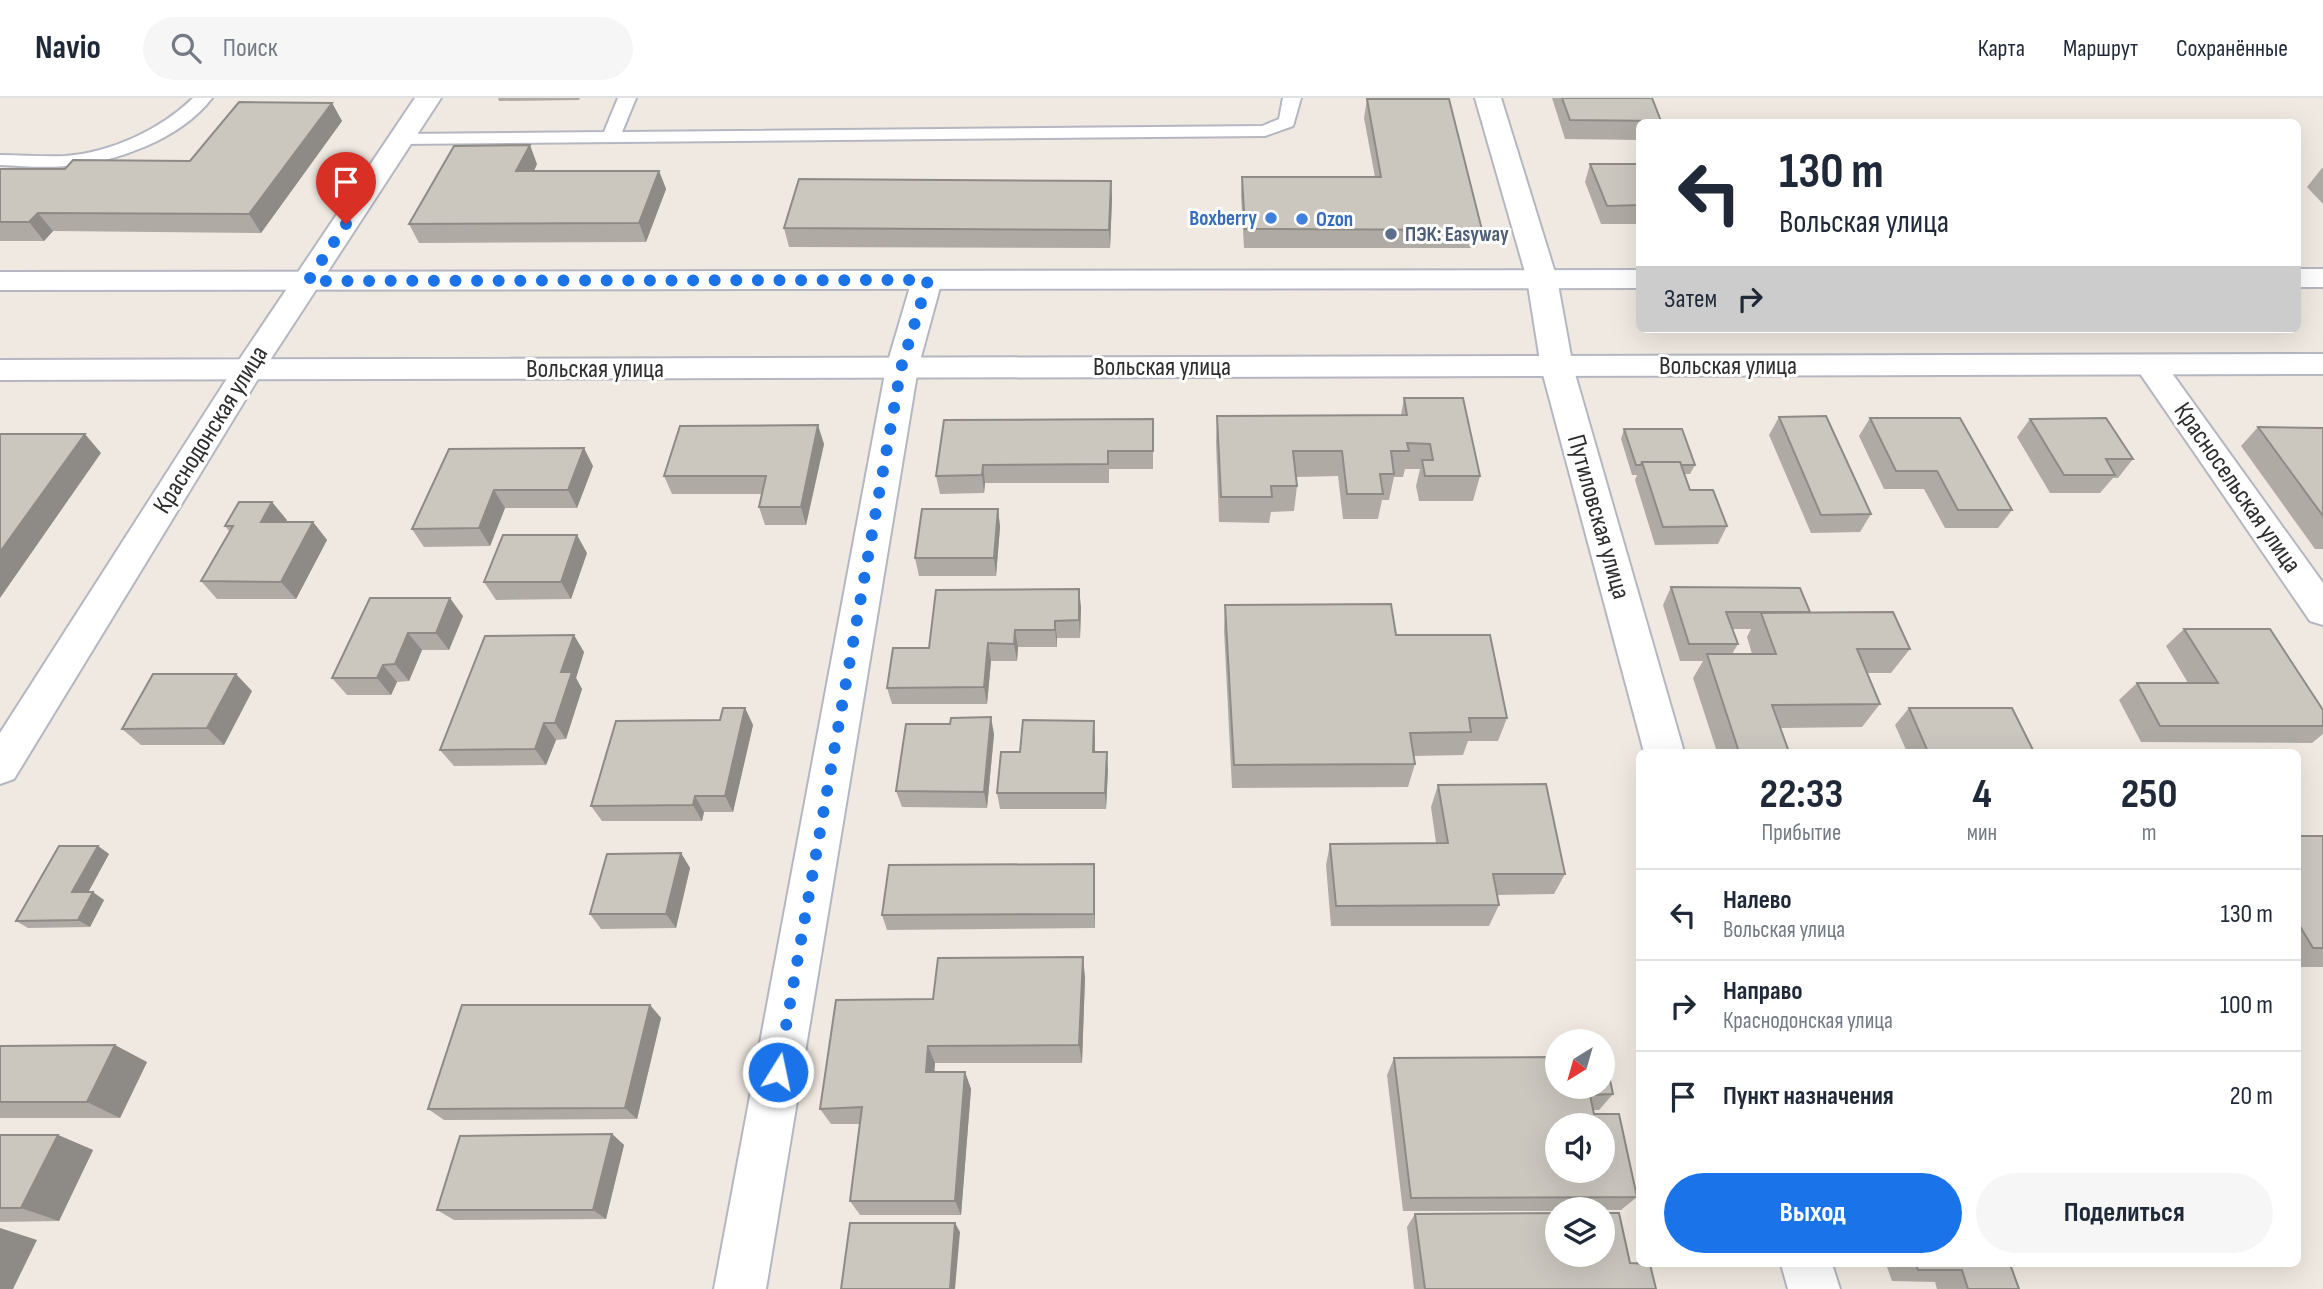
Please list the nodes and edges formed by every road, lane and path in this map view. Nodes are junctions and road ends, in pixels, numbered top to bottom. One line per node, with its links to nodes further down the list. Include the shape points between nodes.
1 (203, 98): 8 (lane, via 188,115 160,131 94,156 67,161)
2 (428, 98): 7 (main road, Краснодонская улица)
3 (627, 98): 6 (lane)
4 (1292, 98): 6 (lane, via 1287,122 1265,131)
5 (1488, 98): 11 (main road, Путиловская улица)
6 (610, 138): 7 (lane)
7 (402, 139): 15 (main road, Краснодонская улица)
8 (0, 160)
9 (2301, 278): 10 (main road)
10 (2323, 278)
11 (1542, 279): 12 (main road); 13 (main road); 18 (main road, Путиловская улица)
12 (1636, 279)
13 (928, 280): 15 (main road); 19 (main road)
14 (0, 281): 15 (main road)
15 (308, 281): 21 (main road, Краснодонская улица)
16 (2323, 364): 17 (main road, Вольская улица)
17 (2150, 365): 18 (main road, Вольская улица); 22 (main road, Красносельская улица)
18 (1557, 367): 19 (main road, Вольская улица); 23 (main road, Путиловская улица)
19 (901, 368): 21 (main road, Вольская улица); 26 (main road)
20 (0, 370): 21 (main road, Вольская улица)
21 (248, 370): 24 (main road, Краснодонская улица)
22 (2323, 611)
23 (1663, 749)
24 (0, 766)
25 (1808, 1267): 27 (main road)
26 (740, 1289)
27 (1814, 1289)

